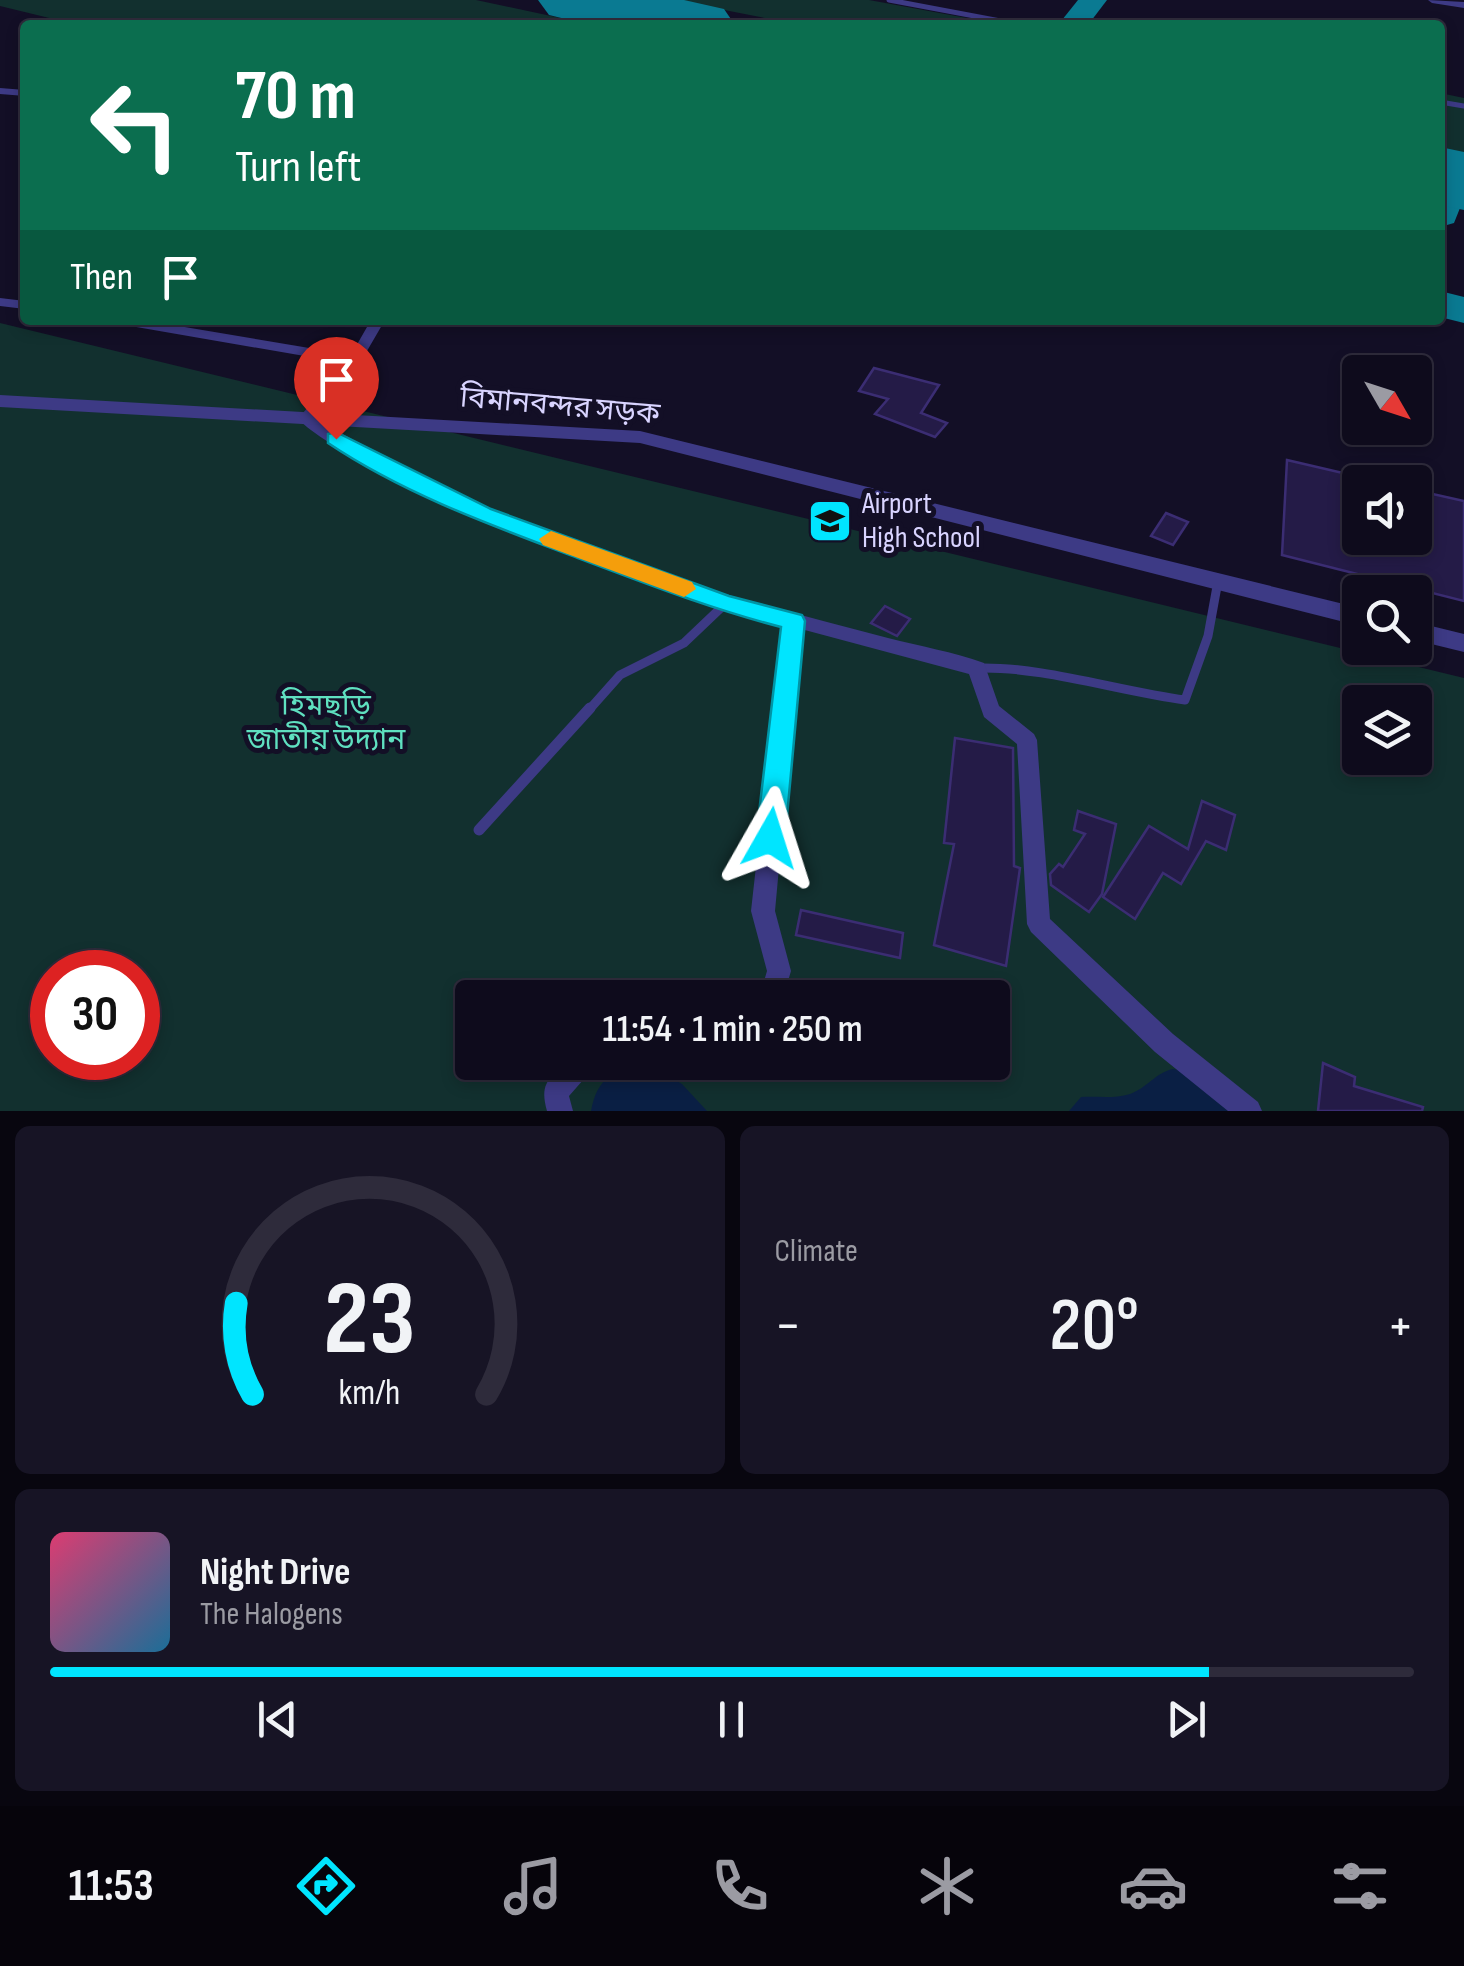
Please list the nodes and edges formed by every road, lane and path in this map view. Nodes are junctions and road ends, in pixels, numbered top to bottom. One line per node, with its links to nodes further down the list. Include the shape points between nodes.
1 (889, 0): 4 (lane)
2 (1432, 0): 3 (street)
3 (1464, 5)
4 (995, 20)
5 (148, 325): 7 (street)
6 (375, 325): 7 (street)
7 (355, 360): 9 (street)
8 (0, 401): 9 (street, বিমানবন্দর সড়ক)
9 (306, 419): 10 (street, বিমানবন্দর সড়ক, via 640,437); 11 (street, via 365,458 484,514)
10 (1218, 582): 12 (street, বিমানবন্দর সড়ক); 16 (lane, via 1208,636 1184,700 1009,666)
11 (725, 604): 13 (street); 17 (lane, via 684,642 620,675)
12 (1342, 613)
13 (793, 621): 16 (street); 18 (street, via 763,910)
14 (1432, 635): 15 (street)
15 (1464, 643)
16 (976, 668): 21 (street, via 991,711 1027,740 1040,924 1164,1044)
17 (479, 830)
18 (776, 980)
19 (566, 1080): 20 (street, via 555,1092)
20 (560, 1111)
21 (1249, 1111)

